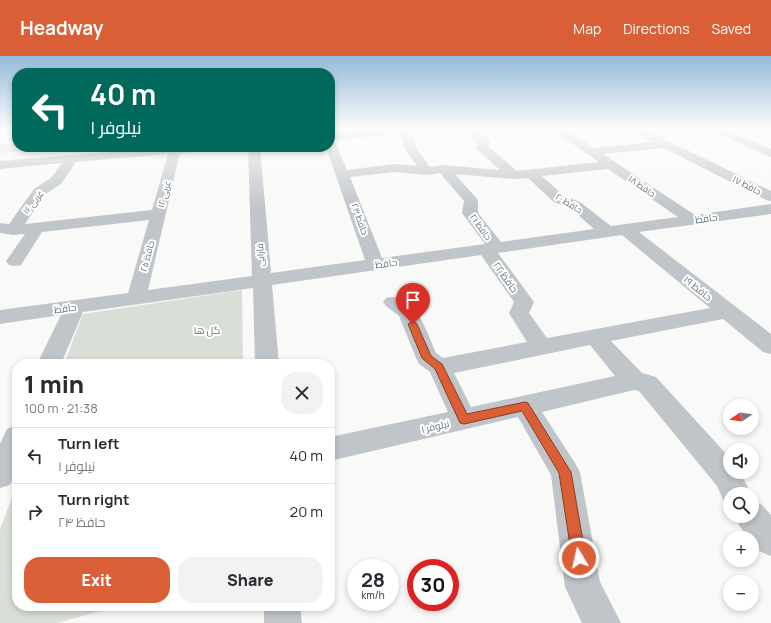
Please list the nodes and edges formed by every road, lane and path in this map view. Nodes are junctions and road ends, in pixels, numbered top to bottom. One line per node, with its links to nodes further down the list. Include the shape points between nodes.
1 (49, 156): 10 (street)
2 (72, 156): 22 (street, ۱۶ غربی, via 56,180 39,192)
3 (174, 156): 19 (street, ۱۲ غربی)
4 (255, 156): 27 (street, فارابی)
5 (336, 156): 15 (street, حافظ ۲۳)
6 (417, 156): 13 (street)
7 (493, 156): 16 (street)
8 (599, 156): 11 (street, حافظ ۱۸)
9 (691, 156): 17 (street, حافظ ۱۷)
10 (0, 165)
11 (611, 165): 14 (street); 20 (street, حافظ ۱۸)
12 (443, 170): 13 (street); 16 (street); 24 (street, حافظ ۲۱, via 471,200 470,213)
13 (427, 171): 15 (street, via 396,168)
14 (531, 173): 16 (street); 23 (street, حافظ ۲۰, via 559,199 575,205)
15 (343, 174): 26 (street, حافظ ۲۳)
16 (514, 175)
17 (771, 197)
18 (771, 209): 20 (street, حافظ)
19 (158, 214): 21 (street); 28 (street, حافظ ۲۵)
20 (692, 220): 23 (street, حافظ)
21 (37, 227): 22 (street); 25 (street)
22 (6, 229)
23 (617, 230): 24 (street, حافظ); 31 (street, حافظ ۱۹)
24 (491, 248): 26 (street, حافظ); 34 (street, حافظ ۲۲, via 524,302 520,313)
25 (15, 261)
26 (376, 264): 27 (street, حافظ)
27 (262, 280): 28 (street, حافظ); 37 (street, فارابی)
28 (136, 298): 30 (street, حافظ)
29 (393, 302): 38 (street, via 408,313 427,358)
30 (75, 306): 32 (street, حافظ); 36 (street)
31 (728, 312): 33 (street); 35 (street, حافظ ۱۹)
32 (0, 317)
33 (594, 336): 34 (street); 39 (street)
34 (541, 346): 38 (street)
35 (771, 346)
36 (51, 359)
37 (267, 359)
38 (439, 366): 41 (street)
39 (634, 382): 40 (street, نیلوفر ۱); 45 (street, via 647,384 727,476)
40 (525, 406): 41 (street, نیلوفر ۱); 50 (street, via 565,472 583,587)
41 (464, 420): 43 (street, نیلوفر ۱)
42 (12, 447): 44 (street)
43 (335, 448)
44 (0, 475)
45 (732, 487)
46 (756, 523): 47 (street)
47 (771, 540)
48 (282, 611): 49 (street)
49 (283, 623)
50 (602, 623)

